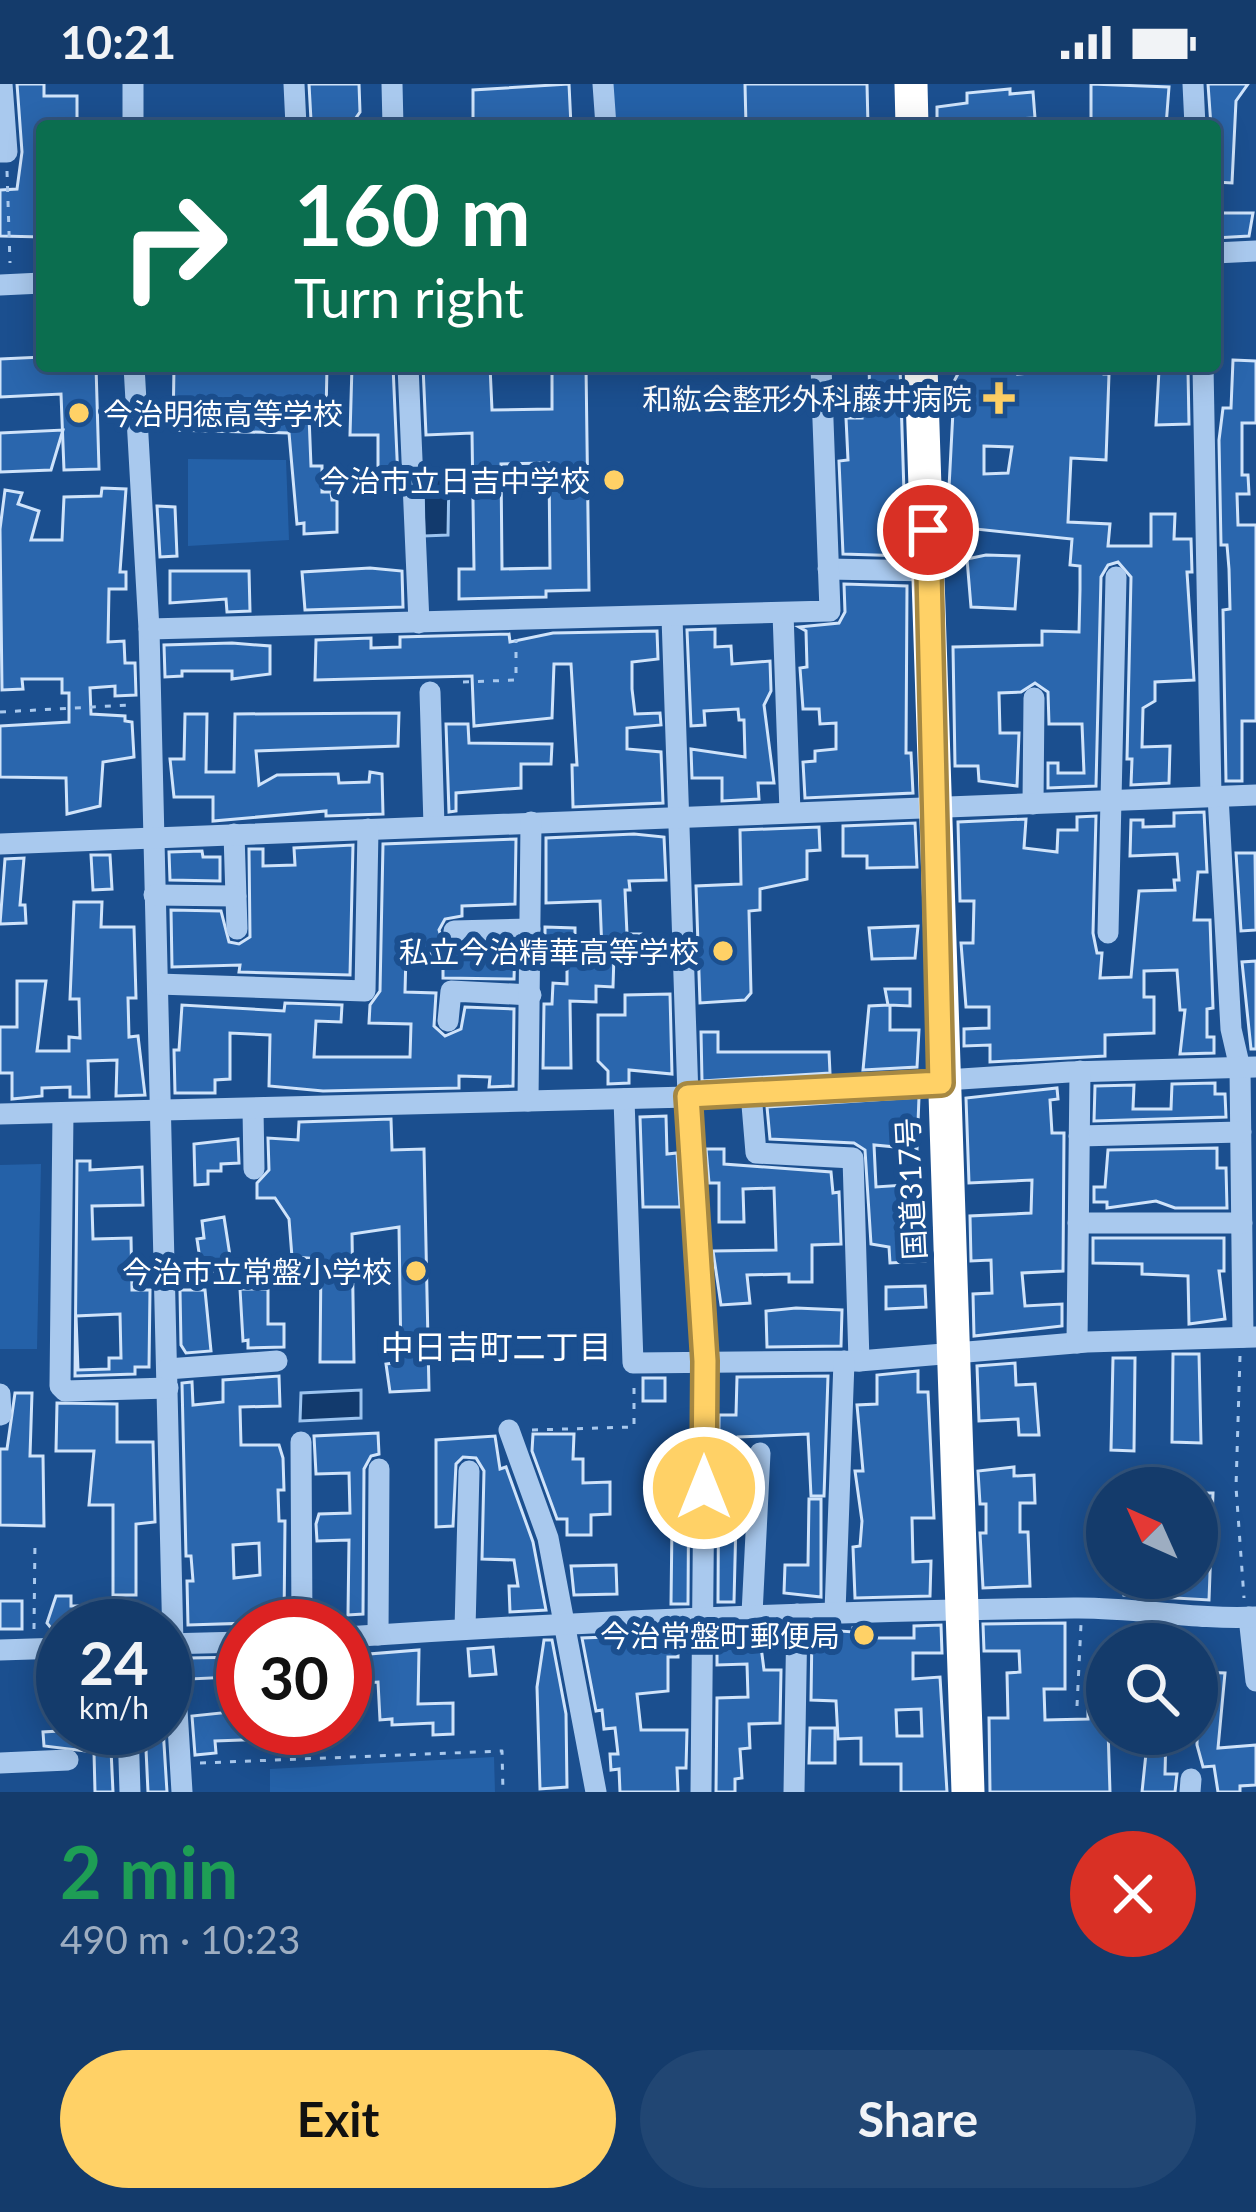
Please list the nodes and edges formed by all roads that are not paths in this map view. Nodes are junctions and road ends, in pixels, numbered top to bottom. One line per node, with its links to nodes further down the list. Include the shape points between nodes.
1 (2, 84): 14 (street)
2 (133, 84): 8 (street)
3 (294, 84): 9 (street)
4 (392, 84): 10 (street)
5 (603, 84): 11 (street)
6 (910, 84): 12 (highway)
7 (1193, 84): 13 (street)
8 (133, 120)
9 (296, 120)
10 (393, 120)
11 (606, 120)
12 (912, 120)
13 (1195, 120)
14 (3, 152)
15 (1256, 251): 16 (street)
16 (1221, 253)
17 (5, 275): 18 (street)
18 (36, 282)
19 (134, 372): 30 (street)
20 (408, 372): 29 (street)
21 (821, 372): 24 (street)
22 (921, 372): 25 (highway, 国道317号)
23 (1203, 372): 34 (street)
24 (828, 569): 25 (street); 27 (street, via 830,611)
25 (930, 571): 37 (highway, 国道317号)
26 (1116, 578): 35 (street)
27 (783, 613): 28 (street); 38 (street)
28 (672, 617): 29 (street); 39 (street)
29 (419, 623): 30 (street)
30 (149, 629): 44 (street)
31 (430, 692): 41 (street)
32 (1034, 698): 36 (street)
33 (1256, 795): 34 (street)
34 (1214, 796): 35 (street); 55 (street, via 1231,1029)
35 (1111, 802): 36 (street); 51 (street)
36 (1033, 804): 37 (street)
37 (936, 807): 38 (street); 57 (highway, 国道317号)
38 (790, 812): 39 (street)
39 (676, 815): 40 (street); 59 (street)
40 (531, 822): 41 (street); 49 (street)
41 (434, 826): 42 (street)
42 (368, 829): 43 (street); 52 (street, via 365,991)
43 (234, 834): 44 (street); 47 (street)
44 (152, 837): 45 (street); 46 (street)
45 (0, 844)
46 (154, 895): 47 (street); 52 (street)
47 (236, 896): 48 (street)
48 (237, 929)
49 (530, 929): 50 (street); 53 (street)
50 (454, 932)
51 (1108, 933)
52 (158, 984): 63 (street)
53 (530, 995): 54 (street, via 451,991); 61 (street)
54 (448, 1022)
55 (1248, 1068): 56 (street); 66 (street)
56 (1080, 1071): 57 (street); 67 (street)
57 (941, 1083): 58 (street); 73 (highway, 国道317号)
58 (751, 1093): 59 (street); 76 (street, via 756,1153 853,1158)
59 (688, 1096): 60 (street); 75 (street)
60 (623, 1099): 61 (street); 75 (street, via 633,1363)
61 (527, 1101): 62 (street)
62 (253, 1109): 63 (street); 68 (street)
63 (162, 1111): 64 (street); 77 (street)
64 (63, 1113): 65 (street); 77 (street, via 60,1386)
65 (0, 1114)
66 (1241, 1132): 67 (street); 70 (street)
67 (1079, 1136): 69 (street)
68 (254, 1169)
69 (1078, 1223): 70 (street); 72 (street)
70 (1242, 1223): 71 (street)
71 (1247, 1337): 72 (street)
72 (1077, 1343): 73 (street)
73 (953, 1355): 76 (street); 87 (highway, 国道317号)
74 (277, 1360): 77 (street)
75 (705, 1361): 76 (street); 91 (street)
76 (852, 1361): 88 (street)
77 (168, 1378): 85 (street)
78 (0, 1394): 79 (street)
79 (2, 1415)
80 (509, 1430): 93 (street, via 548,1538)
81 (301, 1442): 86 (street)
82 (760, 1453): 89 (street)
83 (380, 1469): 96 (street)
84 (469, 1471): 94 (street)
85 (169, 1599)
86 (302, 1599)
87 (961, 1610): 88 (street); 92 (street); 109 (highway, 国道317号)
88 (835, 1612): 90 (street)
89 (752, 1614): 90 (street); 91 (street)
90 (797, 1614): 108 (street)
91 (704, 1616): 93 (street); 107 (street)
92 (1252, 1617): 99 (street)
93 (567, 1622): 94 (street); 106 (street)
94 (465, 1629): 96 (street)
95 (372, 1635): 96 (street)
96 (379, 1635)
97 (36, 1649): 98 (street)
98 (0, 1650)
99 (1256, 1681)
100 (129, 1755): 104 (street)
101 (179, 1755): 105 (street)
102 (68, 1760): 103 (street)
103 (0, 1763)
104 (130, 1792)
105 (182, 1792)
106 (596, 1792)
107 (700, 1792)
108 (794, 1792)
109 (968, 1792)

